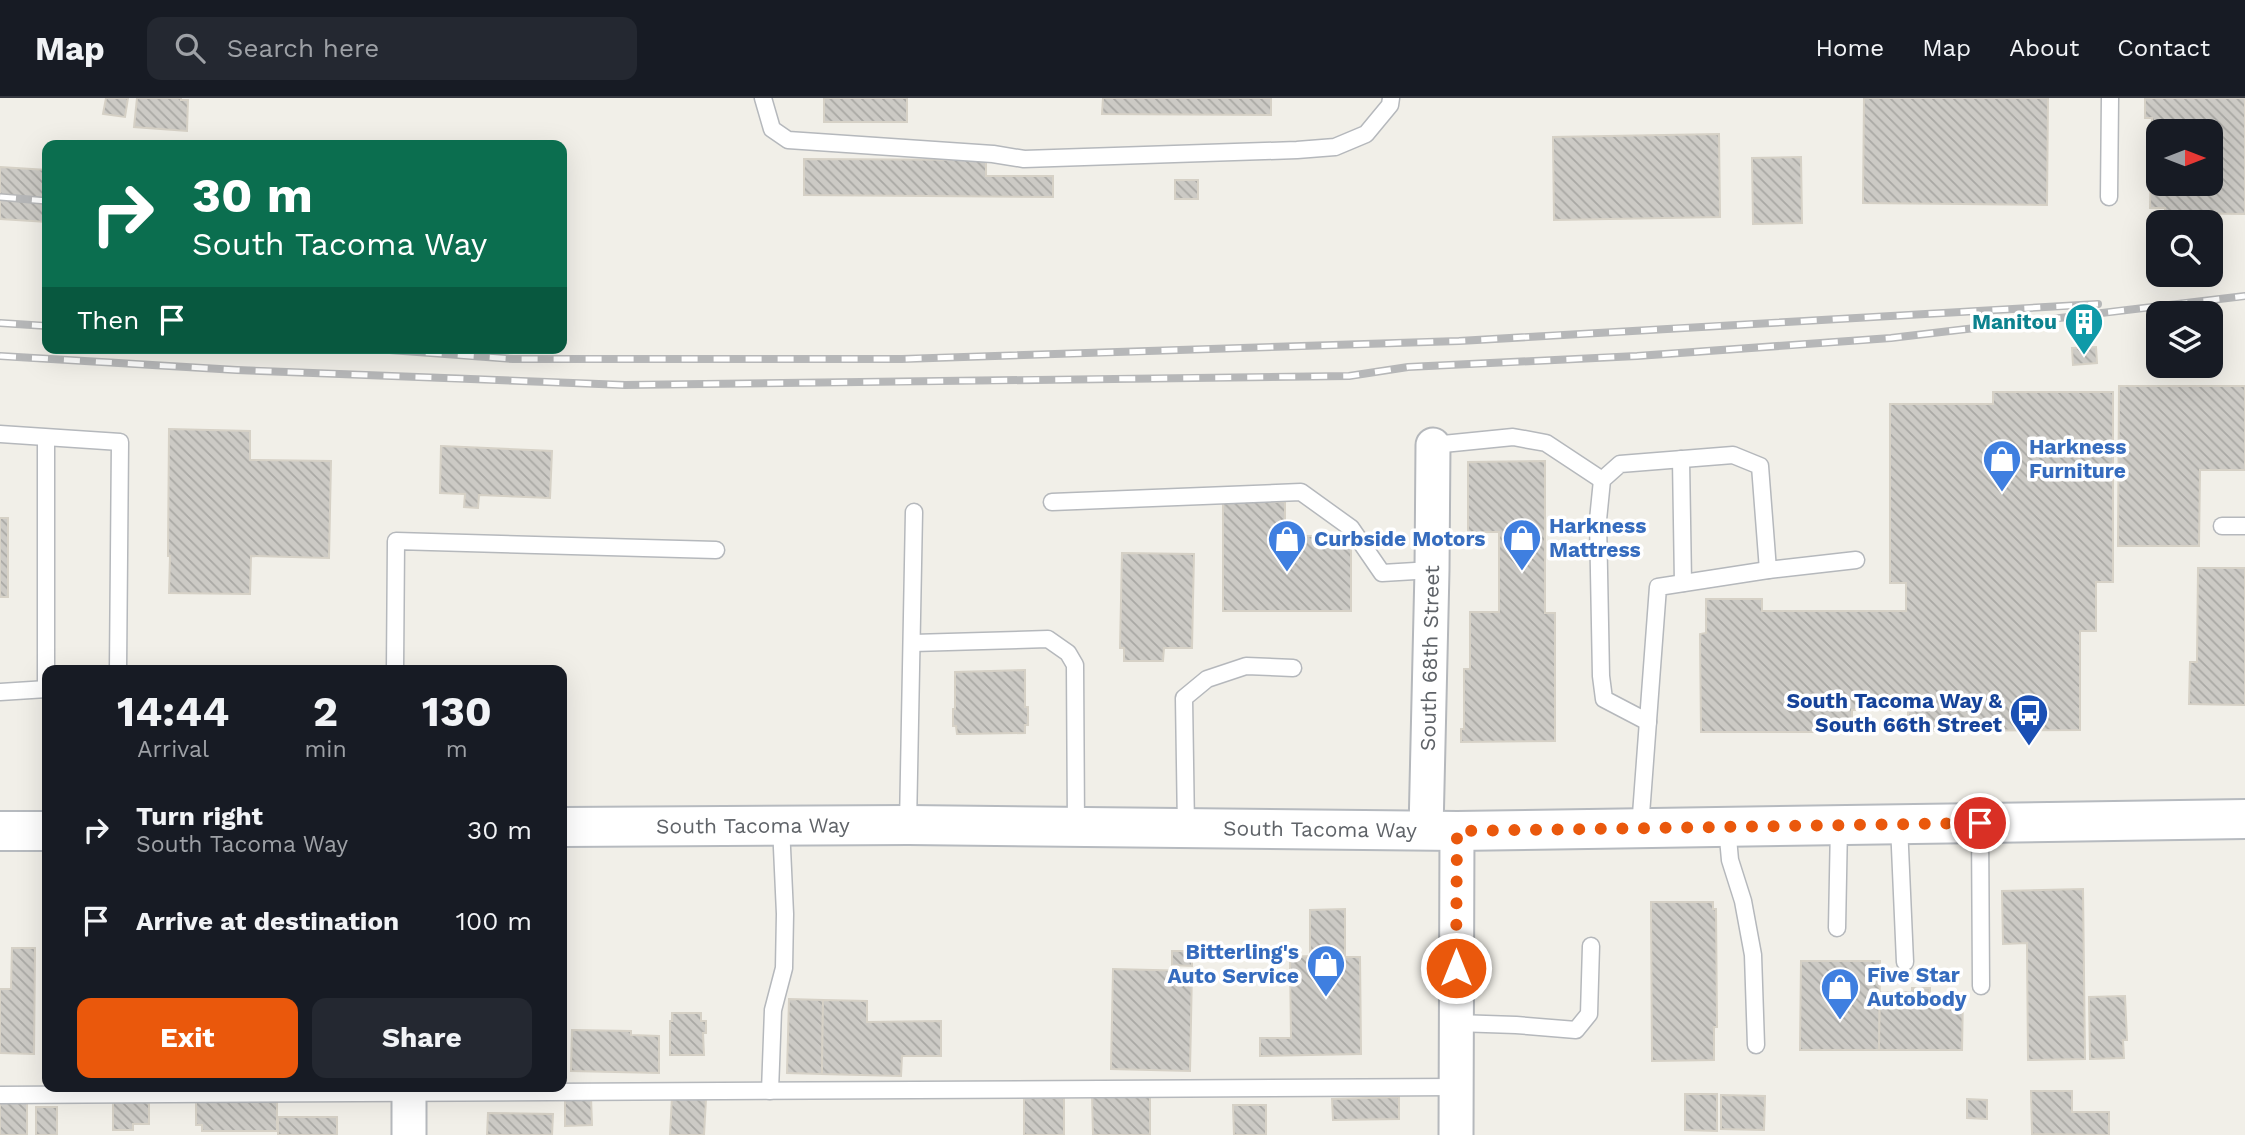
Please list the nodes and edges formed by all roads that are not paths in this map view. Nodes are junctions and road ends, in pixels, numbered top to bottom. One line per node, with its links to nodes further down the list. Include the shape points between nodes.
1 (763, 98): 2 (lane, via 772,129 788,140 1024,159 1335,147 1366,134 1391,105)
2 (1391, 98)
3 (2110, 98): 4 (lane)
4 (2109, 197)
5 (0, 435): 6 (lane)
6 (46, 438): 20 (lane); 21 (lane, via 120,442)
7 (1433, 445): 9 (lane, via 1513,437 1546,443); 16 (street, South 68th Street)
8 (1681, 460): 9 (lane, via 1620,464); 17 (lane, via 1733,455 1760,466); 18 (lane)
9 (1602, 480): 26 (lane, via 1598,520 1604,699)
10 (1052, 502): 16 (lane, via 1301,492 1351,528 1382,573)
11 (914, 512): 19 (lane)
12 (2222, 526): 13 (lane)
13 (2245, 526)
14 (716, 550): 22 (lane, via 396,541)
15 (1856, 560): 17 (lane)
16 (1432, 570): 38 (street, South 68th Street)
17 (1768, 570): 18 (lane)
18 (1683, 583): 26 (lane, via 1658,587)
19 (913, 643): 29 (lane); 34 (lane, via 1048,639 1068,653 1074,665)
20 (47, 665)
21 (118, 665)
22 (395, 665)
23 (1293, 668): 36 (lane, via 1247,666 1207,678 1184,698)
24 (42, 689): 25 (lane)
25 (0, 692)
26 (1648, 722): 37 (lane)
27 (2245, 819): 28 (main road, South Tacoma Way)
28 (1980, 823): 31 (main road, South Tacoma Way); 44 (lane)
29 (908, 825): 32 (main road, South Tacoma Way); 34 (main road, South Tacoma Way)
30 (1839, 825): 31 (main road, South Tacoma Way); 35 (main road, South Tacoma Way); 41 (lane)
31 (1899, 825): 43 (lane)
32 (780, 826): 33 (main road, South Tacoma Way); 49 (lane, via 783,968 773,1010)
33 (567, 827)
34 (1076, 827): 36 (main road, South Tacoma Way)
35 (1727, 827): 37 (main road, South Tacoma Way); 46 (lane, via 1730,860 1754,955)
36 (1186, 828): 38 (main road, South Tacoma Way)
37 (1640, 828): 38 (main road, South Tacoma Way)
38 (1441, 830): 45 (street, South 68th Street)
39 (0, 831): 40 (main road)
40 (42, 831)
41 (1837, 928)
42 (1591, 946): 45 (lane, via 1589,1014 1576,1030)
43 (1905, 962)
44 (1981, 986)
45 (1456, 1023): 47 (street, South 68th Street)
46 (1756, 1045)
47 (1456, 1087): 49 (lane); 54 (street, South 68th Street)
48 (567, 1090): 49 (lane)
49 (770, 1091)
50 (245, 1092): 52 (lane)
51 (409, 1092): 53 (street)
52 (0, 1095)
53 (409, 1135)
54 (1456, 1135)

